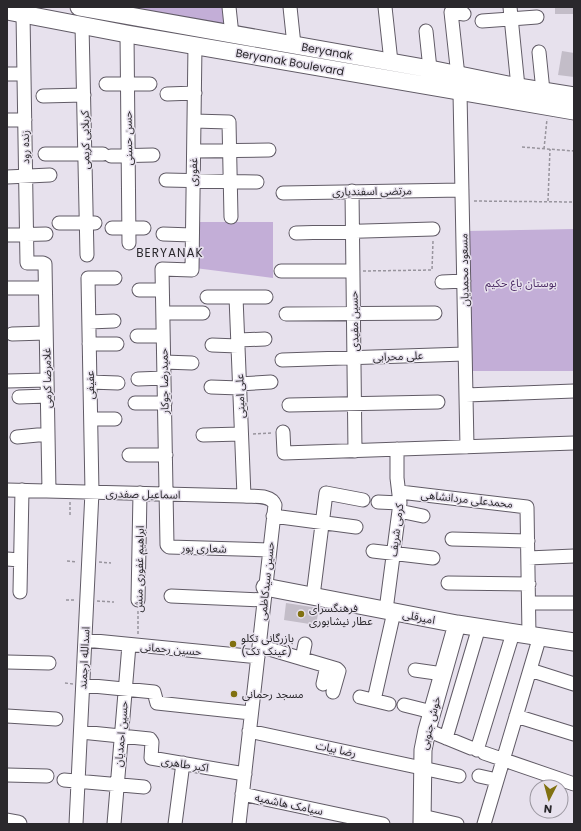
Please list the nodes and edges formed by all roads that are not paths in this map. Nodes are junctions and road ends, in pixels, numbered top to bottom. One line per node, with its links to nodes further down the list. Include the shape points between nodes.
1 (79, 7): 5 (main road, Beryanak)
2 (229, 7): 14 (street)
3 (290, 7): 16 (street)
4 (385, 7): 18 (street)
5 (114, 10): 14 (main road, Beryanak)
6 (15, 12): 11 (main road, Beryanak Boulevard); 21 (street, زنده رود)
7 (511, 13): 9 (street); 10 (street); 27 (street)
8 (464, 14): 26 (street, مسعود محمدیان, via 451,12)
9 (537, 17)
10 (482, 21)
11 (82, 25): 13 (main road, Beryanak Boulevard); 31 (street, کربلایی کریمی)
12 (426, 31): 19 (street)
13 (127, 34): 15 (main road, Beryanak Boulevard); 23 (street, حسن حسنی)
14 (232, 35): 16 (main road, Beryanak)
15 (195, 45): 22 (main road, Beryanak Boulevard); 29 (street, غفوری)
16 (294, 45): 18 (main road, Beryanak)
17 (539, 52): 28 (street)
18 (391, 62): 19 (main road, Beryanak); 22 (main road)
19 (430, 69): 26 (main road, Beryanak)
20 (7, 74): 21 (street)
21 (24, 74): 36 (street, زنده رود)
22 (388, 80): 26 (main road, Beryanak Boulevard)
23 (127, 83): 24 (street); 25 (street); 44 (street, حسن حسنی)
24 (106, 84)
25 (150, 84)
26 (459, 84): 27 (main road, Beryanak); 34 (main road, Beryanak Boulevard, via 548,107); 54 (street, مسعود محمدیان)
27 (518, 87): 28 (main road, Beryanak)
28 (543, 91): 33 (main road, Beryanak)
29 (195, 93): 30 (street); 37 (street, غفوری)
30 (167, 94)
31 (84, 95): 32 (street); 42 (street, کربلایی کریمی)
32 (43, 96)
33 (574, 96)
34 (574, 111)
35 (7, 120): 36 (street)
36 (25, 120): 46 (street, زنده رود)
37 (194, 121): 39 (street, غفوری); 40 (street, via 229,122)
38 (269, 150): 40 (street)
39 (194, 151): 40 (street); 49 (street, غفوری)
40 (230, 152): 50 (street)
41 (45, 154): 42 (street)
42 (85, 154): 44 (street); 57 (street, کربلایی کریمی)
43 (153, 155): 44 (street)
44 (128, 156): 59 (street, حسن حسنی)
45 (50, 175): 46 (street)
46 (26, 176): 47 (street); 67 (street, زنده رود)
47 (7, 177)
48 (166, 180): 49 (street)
49 (193, 181): 50 (street); 68 (street, غفوری)
50 (230, 181): 51 (street); 55 (street)
51 (257, 182)
52 (352, 191): 53 (street, مرتضی اسفندیاری); 54 (street, مرتضی اسفندیاری); 62 (street, حسین مفیدی)
53 (283, 193)
54 (462, 195): 76 (street, مسعود محمدیان)
55 (231, 217)
56 (59, 223): 57 (street)
57 (91, 223): 70 (street, کربلایی کریمی)
58 (112, 228): 59 (street)
59 (129, 228): 60 (street); 69 (street, حسن حسنی)
60 (144, 228)
61 (433, 229): 62 (street)
62 (353, 232): 63 (street); 74 (street, حسین مفیدی)
63 (296, 233)
64 (46, 234): 67 (street)
65 (163, 234): 68 (street)
66 (7, 235): 67 (street)
67 (26, 235): 71 (street, زنده رود, via 27,263)
68 (192, 235): 72 (street, غفوری, via 192,270)
69 (129, 243)
70 (87, 255)
71 (45, 264): 79 (street, غلامرضا کرمی)
72 (162, 269): 81 (street, حمیدرضا جوکار)
73 (281, 271): 74 (street)
74 (353, 271): 87 (street, حسین مفیدی)
75 (115, 278): 91 (street, عفیفی, via 88,278)
76 (464, 281): 77 (street); 101 (street, مسعود محمدیان)
77 (442, 282)
78 (7, 288): 79 (street)
79 (45, 288): 92 (street, غلامرضا کرمی)
80 (139, 290): 81 (street)
81 (162, 290): 85 (street, حمیدرضا جوکار)
82 (207, 297): 83 (street)
83 (236, 297): 84 (street); 97 (street, علی امینی)
84 (266, 297)
85 (163, 313): 86 (street); 95 (street, حمیدرضا جوکار)
86 (203, 313)
87 (354, 313): 88 (street); 89 (street); 102 (street, حسین مفیدی)
88 (435, 313)
89 (286, 314)
90 (114, 321): 91 (street)
91 (89, 322): 98 (street, عفیفی)
92 (46, 333): 93 (street); 108 (street, غلامرضا کرمی)
93 (12, 334)
94 (137, 336): 95 (street)
95 (163, 336): 104 (street, حمیدرضا جوکار)
96 (265, 339): 97 (street)
97 (238, 343): 100 (street); 113 (street, علی امینی)
98 (89, 344): 99 (street); 110 (street, عفیفی)
99 (117, 344)
100 (212, 345)
101 (465, 354): 102 (street, علی محرابی); 116 (street, مسعود محمدیان)
102 (354, 358): 103 (street, علی محرابی); 122 (street, حسین مفیدی)
103 (282, 360)
104 (164, 362): 105 (street); 106 (street, حمیدرضا جوکار)
105 (192, 363)
106 (164, 378): 107 (street); 121 (street, حمیدرضا جوکار)
107 (138, 379)
108 (47, 380): 109 (street); 117 (street, غلامرضا کرمی)
109 (7, 381)
110 (90, 382): 112 (street); 124 (street, عفیفی)
111 (271, 382): 113 (street)
112 (118, 383)
113 (240, 386): 114 (street); 128 (street, علی امینی)
114 (211, 387)
115 (574, 391): 116 (street)
116 (466, 395): 132 (street, مسعود محمدیان)
117 (47, 396): 118 (street); 127 (street, غلامرضا کرمی)
118 (19, 397)
119 (438, 402): 122 (street)
120 (135, 403): 121 (street)
121 (165, 403): 136 (street, حمیدرضا جوکار)
122 (355, 404): 123 (street); 134 (street, حسین مفیدی)
123 (289, 405)
124 (91, 419): 125 (street); 140 (street, عفیفی)
125 (115, 419)
126 (283, 432): 134 (street, via 284,453)
127 (48, 434): 130 (street); 139 (street, غلامرضا کرمی)
128 (242, 434): 129 (street); 143 (street, علی امینی)
129 (203, 435)
130 (17, 437)
131 (574, 443): 132 (street)
132 (467, 447): 133 (street)
133 (397, 449): 134 (street); 146 (street, کرمی شریف)
134 (355, 451)
135 (129, 455): 136 (street)
136 (166, 455): 142 (street, حمیدرضا جوکار)
137 (7, 490): 138 (street, اسماعیل صفدری)
138 (22, 490): 139 (street, اسماعیل صفدری); 160 (street)
139 (49, 491): 140 (street, اسماعیل صفدری)
140 (92, 492): 141 (street, اسماعیل صفدری); 174 (street, اسدالله ارجمند)
141 (140, 493): 142 (street, اسماعیل صفدری); 167 (street, ابراهیم غفوری منش)
142 (166, 494): 143 (street, اسماعیل صفدری); 153 (street, شعاری پور, via 168,547)
143 (244, 496): 147 (street, اسماعیل صفدری, via 268,497 272,499)
144 (363, 500): 149 (street, via 326,493)
145 (378, 502): 146 (street)
146 (400, 502): 148 (street); 152 (street, محمدعلی مردانشاهی, via 524,505 528,510); 155 (street, کرمی شریف)
147 (274, 510): 149 (street); 153 (street, حسین سیدکاظمی)
148 (423, 516)
149 (323, 523): 150 (street); 166 (street)
150 (356, 528)
151 (452, 539): 152 (street)
152 (528, 541): 158 (street, محمدعلی مردانشاهی)
153 (269, 550): 164 (street, حسین سیدکاظمی)
154 (373, 551): 155 (street)
155 (393, 554): 157 (street); 170 (street, کرمی شریف)
156 (574, 556): 158 (street)
157 (433, 558)
158 (528, 558): 163 (street, محمدعلی مردانشاهی)
159 (7, 559): 160 (street)
160 (20, 560): 162 (street)
161 (448, 583): 163 (street)
162 (23, 584)
163 (529, 584): 168 (street, محمدعلی مردانشاهی)
164 (265, 593): 165 (street); 166 (main road, امیرقلی); 178 (street, حسین سیدکاظمی)
165 (171, 596)
166 (313, 596): 170 (main road, امیرقلی)
167 (138, 600)
168 (529, 603): 169 (street); 173 (street, محمدعلی مردانشاهی)
169 (574, 603)
170 (390, 611): 171 (main road, امیرقلی); 190 (street, کرمی شریف)
171 (457, 624): 172 (main road, امیرقلی); 184 (main road, خوش جنوبی)
172 (479, 628): 173 (main road, امیرقلی); 203 (street)
173 (527, 635): 175 (main road, امیرقلی); 183 (street); 204 (street)
174 (85, 640): 177 (street, حسین رحمانی); 186 (street, اسدالله ارجمند)
175 (574, 642)
176 (305, 644): 179 (street)
177 (133, 645): 178 (street, حسین رحمانی); 188 (street, حسین احمدیان)
178 (258, 652): 179 (street, حسین رحمانی); 194 (street, حسین سیدکاظمی)
179 (302, 659): 187 (street, حسین رحمانی, via 339,671)
180 (7, 662): 181 (street)
181 (49, 663)
182 (415, 670): 184 (street)
183 (530, 670): 185 (street); 196 (street)
184 (443, 674): 193 (main road, خوش جنوبی)
185 (574, 684)
186 (83, 685): 188 (street); 200 (street, اسدالله ارجمند)
187 (328, 688)
188 (125, 690): 194 (street, via 154,692 157,703); 202 (street, حسین احمدیان)
189 (360, 697): 190 (street)
190 (374, 700): 191 (street)
191 (389, 704)
192 (404, 705): 193 (street)
193 (432, 712): 198 (main road, خوش جنوبی)
194 (251, 713): 199 (street, حسین سیدکاظمی)
195 (7, 716): 197 (street)
196 (516, 716): 201 (street); 205 (street)
197 (56, 719)
198 (427, 730): 203 (street); 207 (main road, خوش جنوبی)
199 (249, 731): 207 (street, رضا بیات); 208 (street, حسین سیدکاظمی)
200 (80, 732): 202 (street); 215 (street, اسدالله ارجمند)
201 (574, 734)
202 (121, 736): 206 (street, اکبر طاهری, via 150,739 151,758); 217 (street, حسین احمدیان)
203 (446, 738): 204 (street)
204 (477, 750): 205 (street)
205 (502, 760): 214 (street); 216 (street)
206 (183, 763): 208 (street, اکبر طاهری); 225 (street)
207 (422, 768): 211 (street, رضا بیات); 220 (main road, خوش جنوبی)
208 (245, 774): 219 (street, حسین سیدکاظمی)
209 (7, 775): 210 (street)
210 (47, 776)
211 (459, 776)
212 (479, 776): 214 (street)
213 (64, 780): 215 (street)
214 (497, 780): 229 (street)
215 (78, 782): 217 (street); 223 (street, اسدالله ارجمند)
216 (574, 784)
217 (117, 785): 218 (street); 224 (street, حسین احمدیان)
218 (144, 787)
219 (242, 794): 226 (street, حسین سیدکاظمی); 227 (street, سیامک هاشمیه)
220 (422, 820): 228 (street)
221 (7, 822): 222 (main road)
222 (18, 824)
223 (76, 824)
224 (114, 824)
225 (175, 824)
226 (239, 824)
227 (383, 824)
228 (457, 824)
229 (484, 824)

